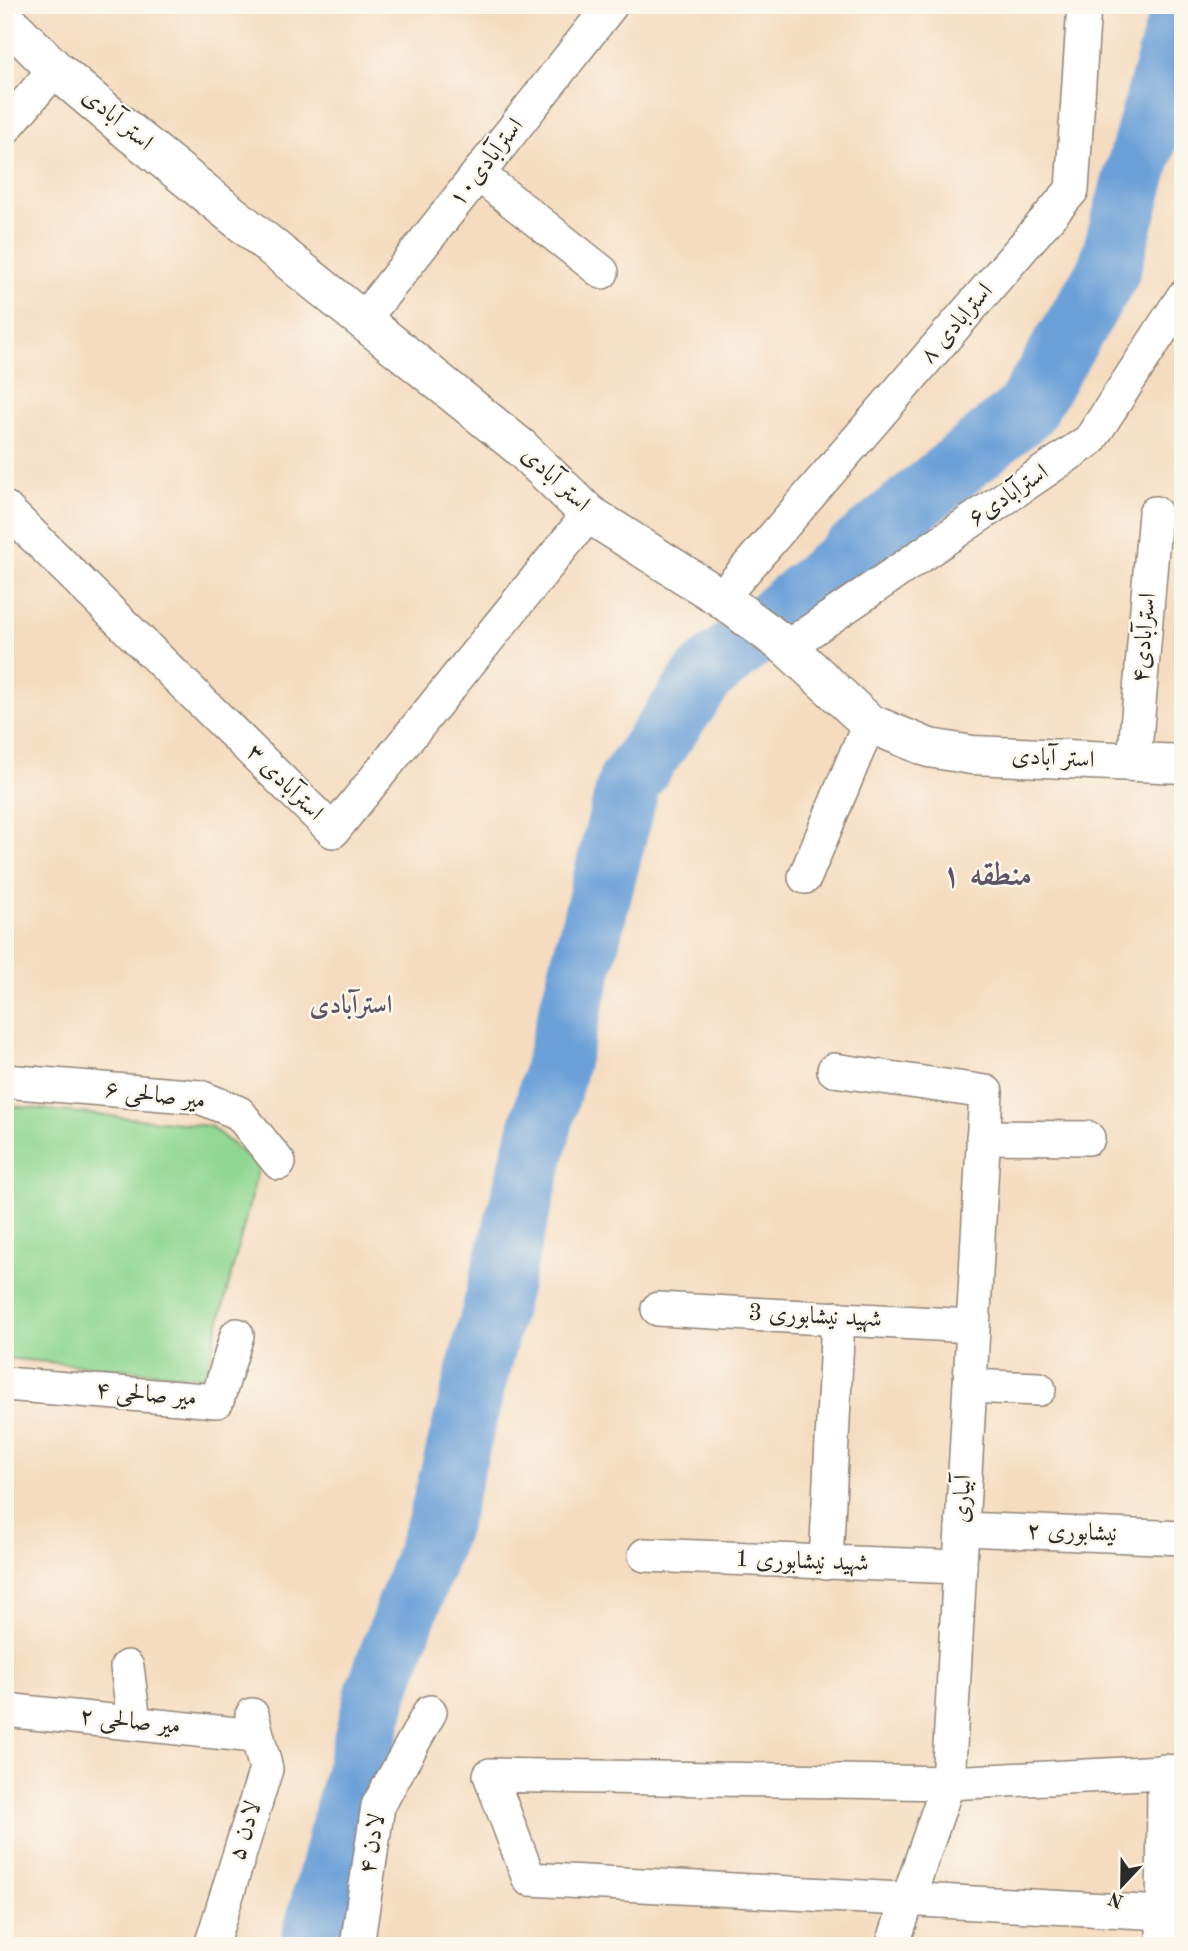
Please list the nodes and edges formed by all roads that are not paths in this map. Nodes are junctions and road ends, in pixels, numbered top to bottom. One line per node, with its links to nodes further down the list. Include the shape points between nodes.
1 (611, 5): 6 (street, استرآبادی۱۰)
2 (1084, 5): 13 (street, ۸ استرابادی, via 1072,190)
3 (5, 19): 4 (street, استر آبادی)
4 (55, 69): 5 (street); 9 (street, استر آبادی)
5 (5, 128)
6 (478, 174): 7 (street); 9 (street, استرآبادی۱۰)
7 (602, 272)
8 (1183, 297): 14 (street, استرآبادی۶, via 1090,440)
9 (363, 320): 12 (street, استر آبادی, via 520,447)
10 (5, 508): 12 (street, استرآبادی ۳, via 333,831)
11 (1155, 513): 16 (street, استرآبادی۴)
12 (589, 514): 13 (street, استر آبادی)
13 (721, 598): 14 (street, استر آبادی)
14 (787, 648): 15 (street, استر آبادی)
15 (869, 723): 16 (street, استر آبادی, via 929,748 972,755); 18 (street)
16 (1134, 763): 17 (street, استر آبادی)
17 (1183, 764)
18 (805, 877)
19 (834, 1070): 21 (street, آبیاری, via 986,1092)
20 (5, 1081): 23 (street, ۶ میر صالحی, via 200,1097 239,1113)
21 (983, 1137): 22 (street); 26 (street, آبیاری)
22 (1088, 1138)
23 (279, 1163)
24 (658, 1309): 25 (street, شهید نیشابوری 3)
25 (838, 1318): 26 (street, شهید نیشابوری 3); 34 (street)
26 (973, 1326): 29 (street, آبیاری)
27 (237, 1335): 28 (street, ۴ میر صالحی, via 217,1402)
28 (5, 1384)
29 (970, 1386): 30 (street); 31 (street, آبیاری)
30 (1038, 1389)
31 (961, 1529): 32 (street, نیشابوری ۲); 35 (street, آبیاری)
32 (1183, 1538)
33 (645, 1556): 34 (street, شهید نیشابوری 1)
34 (826, 1563): 35 (street, شهید نیشابوری 1)
35 (960, 1567): 42 (street, آبیاری)
36 (127, 1667): 39 (street)
37 (5, 1710): 39 (street, ۲ میر صالحی)
38 (430, 1712): 46 (street, ۴ لادن, via 378,1806)
39 (134, 1721): 40 (street, ۲ میر صالحی)
40 (253, 1726): 45 (street, ۵ لادن, via 266,1769)
41 (1173, 1771): 42 (street); 44 (street)
42 (948, 1783): 43 (street, آبیاری); 43 (street, via 490,1775 529,1879)
43 (907, 1900): 44 (street); 47 (street, آبیاری)
44 (1163, 1913): 48 (street)
45 (211, 1946)
46 (357, 1946)
47 (892, 1946)
48 (1163, 1946)

